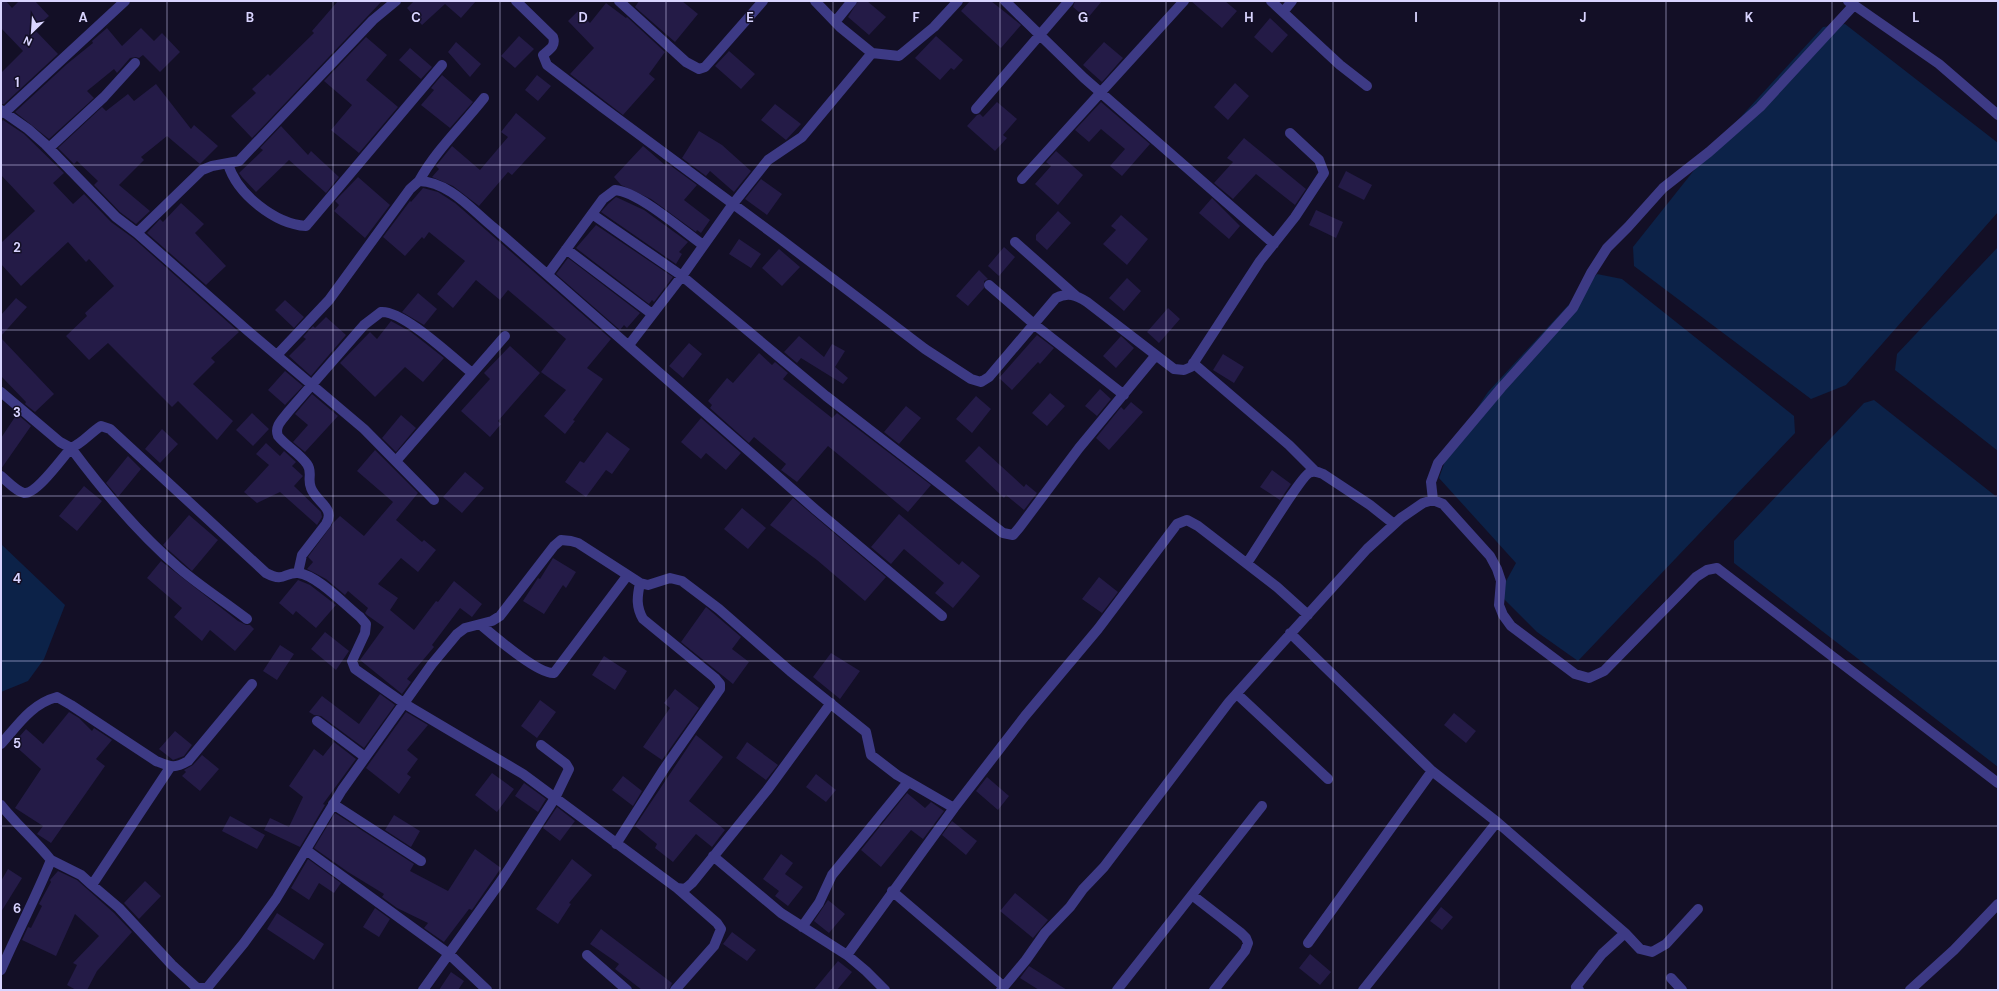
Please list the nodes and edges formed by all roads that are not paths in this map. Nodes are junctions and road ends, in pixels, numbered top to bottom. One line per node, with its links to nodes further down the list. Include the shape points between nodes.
1 (125, 1): 25 (street)
2 (396, 1): 29 (street, via 373,20 239,161)
3 (516, 1): 32 (street, via 553,37 555,42 543,55 547,65)
4 (619, 1): 5 (street, via 686,62 699,69 705,67)
5 (763, 1)
6 (814, 1): 16 (street)
7 (852, 1): 16 (street)
8 (958, 1): 18 (street, via 934,27 899,56)
9 (1005, 1): 17 (street)
10 (1069, 1): 17 (street)
11 (1184, 1): 22 (street)
12 (1272, 1): 15 (street)
13 (1292, 1): 15 (street)
14 (1851, 3): 26 (street, via 1938,64); 59 (street, via 1760,107 1663,188 1607,248 1573,308 1438,463 1431,482)
15 (1284, 11): 21 (street, via 1340,66)
16 (835, 22): 18 (street)
17 (1040, 35): 22 (street); 24 (street)
18 (872, 53): 32 (street, via 802,137 768,160)
19 (135, 63): 28 (street, via 104,97)
20 (442, 64): 29 (street, via 306,226 296,226 264,210 246,194 232,176)
21 (1367, 86)
22 (1100, 92): 30 (street); 36 (street)
23 (484, 98): 31 (street, via 436,154)
24 (976, 109)
25 (3, 112): 28 (street, via 28,129)
26 (1998, 115)
27 (1290, 133): 36 (street, via 1319,160 1324,173 1296,217)
28 (49, 148): 34 (street, via 116,217)
29 (228, 164): 34 (street, via 202,170)
30 (1022, 179)
31 (419, 181): 39 (street, via 445,187); 47 (street, via 393,211 329,300)
32 (733, 204): 37 (street); 44 (street, via 882,317 971,379 981,382 989,377)
33 (592, 214): 37 (street, via 609,192 620,190 651,207); 38 (street); 40 (street)
34 (137, 233): 47 (street)
35 (1015, 242): 42 (street)
36 (1274, 244): 49 (street, via 1260,261)
37 (703, 245): 40 (street)
38 (566, 249): 39 (street); 43 (street)
39 (548, 274): 46 (street)
40 (682, 276): 43 (street); 53 (street, via 826,396 1003,533 1013,535 1079,448)
41 (989, 285): 44 (street)
42 (1076, 296): 44 (street, via 1064,294 1056,298); 48 (street)
43 (652, 314): 46 (street)
44 (1035, 325): 53 (street)
45 (505, 336): 50 (street)
46 (629, 345): 66 (street, via 777,476)
47 (277, 354): 51 (street)
48 (1156, 355): 49 (street, via 1174,369 1184,370); 53 (street)
49 (1193, 363): 56 (street, via 1289,444)
50 (472, 373): 51 (street, via 411,324 396,314 381,312 364,325); 55 (street)
51 (313, 385): 55 (street); 62 (street, via 278,425 276,431 283,442 310,469 311,488 330,513 330,519 302,555)
52 (1, 392): 54 (street, via 60,442)
53 (1124, 395)
54 (71, 448): 57 (street, via 31,492 18,490); 62 (street, via 79,445 101,426 110,429 266,573 276,578); 67 (street, via 132,523 179,568)
55 (396, 461): 58 (street)
56 (1315, 471): 60 (street, via 1370,505); 61 (street, via 1307,474 1298,486)
57 (1, 476)
58 (434, 500)
59 (1433, 500): 60 (street, via 1423,503); 82 (street, via 1443,504 1490,556 1501,581 1499,605 1510,626 1575,674 1589,678 1604,671 1696,577 1707,570 1717,568)
60 (1394, 524): 65 (street, via 1367,549)
61 (1247, 563): 65 (street); 87 (street, via 1187,520 1177,524 1102,624 1025,716)
62 (298, 573): 73 (street, via 310,577 322,586 366,624 352,661 355,669)
63 (627, 576): 64 (street); 68 (street, via 578,544 570,540 561,540 500,616); 68 (street, via 554,673 549,673 527,661)
64 (640, 583): 72 (street, via 648,585 670,578 682,581); 89 (street, via 636,599 643,619 716,678 720,689)
65 (1308, 615): 69 (street)
66 (942, 616)
67 (248, 619)
68 (481, 625): 73 (street, via 466,628 457,634 432,664)
69 (1290, 633): 71 (street); 79 (street)
70 (252, 684): 78 (street, via 188,761 177,767)
71 (1237, 694): 80 (street); 108 (street, via 1104,867 1045,933)
72 (831, 703): 81 (street, via 866,732 871,755); 91 (street, via 768,789)
73 (405, 704): 77 (street); 83 (street, via 523,774)
74 (317, 721): 77 (street)
75 (1, 744): 78 (street, via 33,709 43,701 57,697 156,761)
76 (541, 744): 83 (street, via 569,769)
77 (365, 757): 84 (street)
78 (171, 766): 94 (street)
79 (1432, 770): 88 (street); 102 (street)
80 (1328, 779)
81 (908, 782): 87 (street); 100 (street, via 832,875 819,903)
82 (1998, 783)
83 (555, 798): 89 (street); 103 (street)
84 (333, 804): 90 (street); 93 (street)
85 (1, 805): 92 (street)
86 (1262, 806): 97 (street)
87 (954, 808): 96 (street)
88 (1497, 822): 101 (street); 116 (street)
89 (616, 844): 95 (street)
90 (306, 850): 94 (street, via 276,899 244,943 213,982 203,989 198,988 172,965 119,908); 103 (street)
91 (713, 856): 95 (street, via 686,888); 100 (street)
92 (51, 860): 94 (street, via 81,875); 106 (street)
93 (421, 861)
94 (92, 885)
95 (677, 888): 112 (street, via 721,929 714,946)
96 (892, 891): 105 (street); 108 (street)
97 (1192, 895): 114 (street); 115 (street, via 1241,933 1248,943 1245,951)
98 (1998, 904): 119 (street, via 1954,950)
99 (1698, 909): 101 (street, via 1666,944 1652,952 1640,949)
100 (802, 927): 105 (street)
101 (1625, 933): 117 (street, via 1602,954 1576,987)
102 (1308, 943)
103 (449, 954): 109 (street); 110 (street)
104 (587, 955): 111 (street)
105 (846, 955): 113 (street)
106 (1, 970)
107 (1671, 978): 118 (street)
108 (1002, 988)
109 (423, 990)
110 (487, 990)
111 (627, 990)
112 (674, 990)
113 (885, 990)
114 (1116, 990)
115 (1214, 990)
116 (1363, 990)
117 (1579, 990)
118 (1682, 990)
119 (1910, 990)

